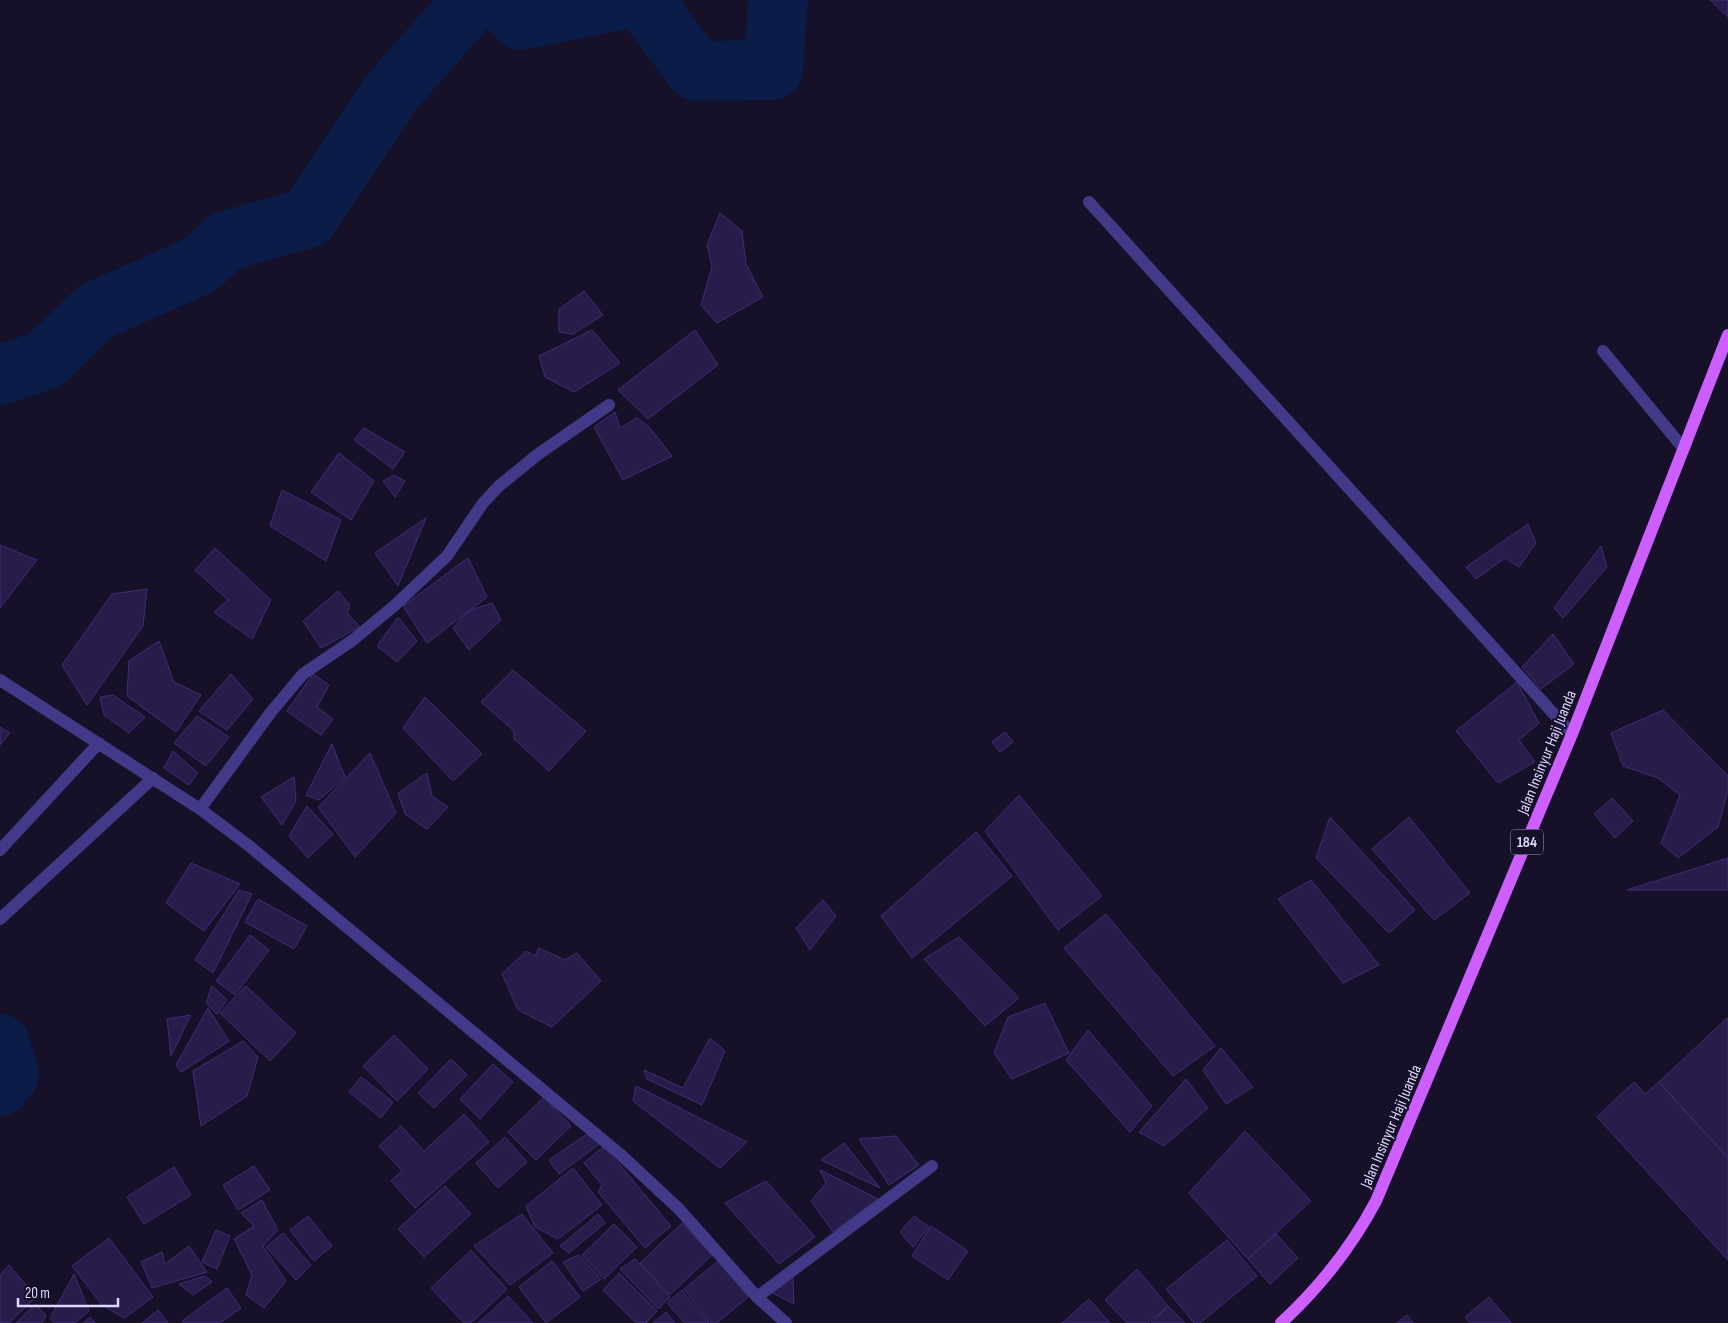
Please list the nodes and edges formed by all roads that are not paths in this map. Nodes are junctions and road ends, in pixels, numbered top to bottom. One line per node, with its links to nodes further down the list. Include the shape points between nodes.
1 (1089, 202): 7 (street)
2 (1728, 335): 5 (main road, Jalan Insinyur Haji Juanda / 184)
3 (1603, 351): 5 (street)
4 (608, 405): 10 (street, via 499,486 440,563 353,640 303,674)
5 (1684, 449): 7 (main road, Jalan Insinyur Haji Juanda / 184)
6 (0, 680): 8 (street)
7 (1572, 734): 16 (main road, Jalan Insinyur Haji Juanda / 184, via 1376,1201 1334,1268)
8 (99, 743): 9 (street); 11 (street)
9 (153, 778): 10 (street); 12 (street)
10 (200, 809): 14 (street, via 248,845 620,1154 679,1209)
11 (0, 850)
12 (0, 919)
13 (932, 1166): 14 (street)
14 (757, 1297): 15 (street)
15 (786, 1323)
16 (1281, 1323)

